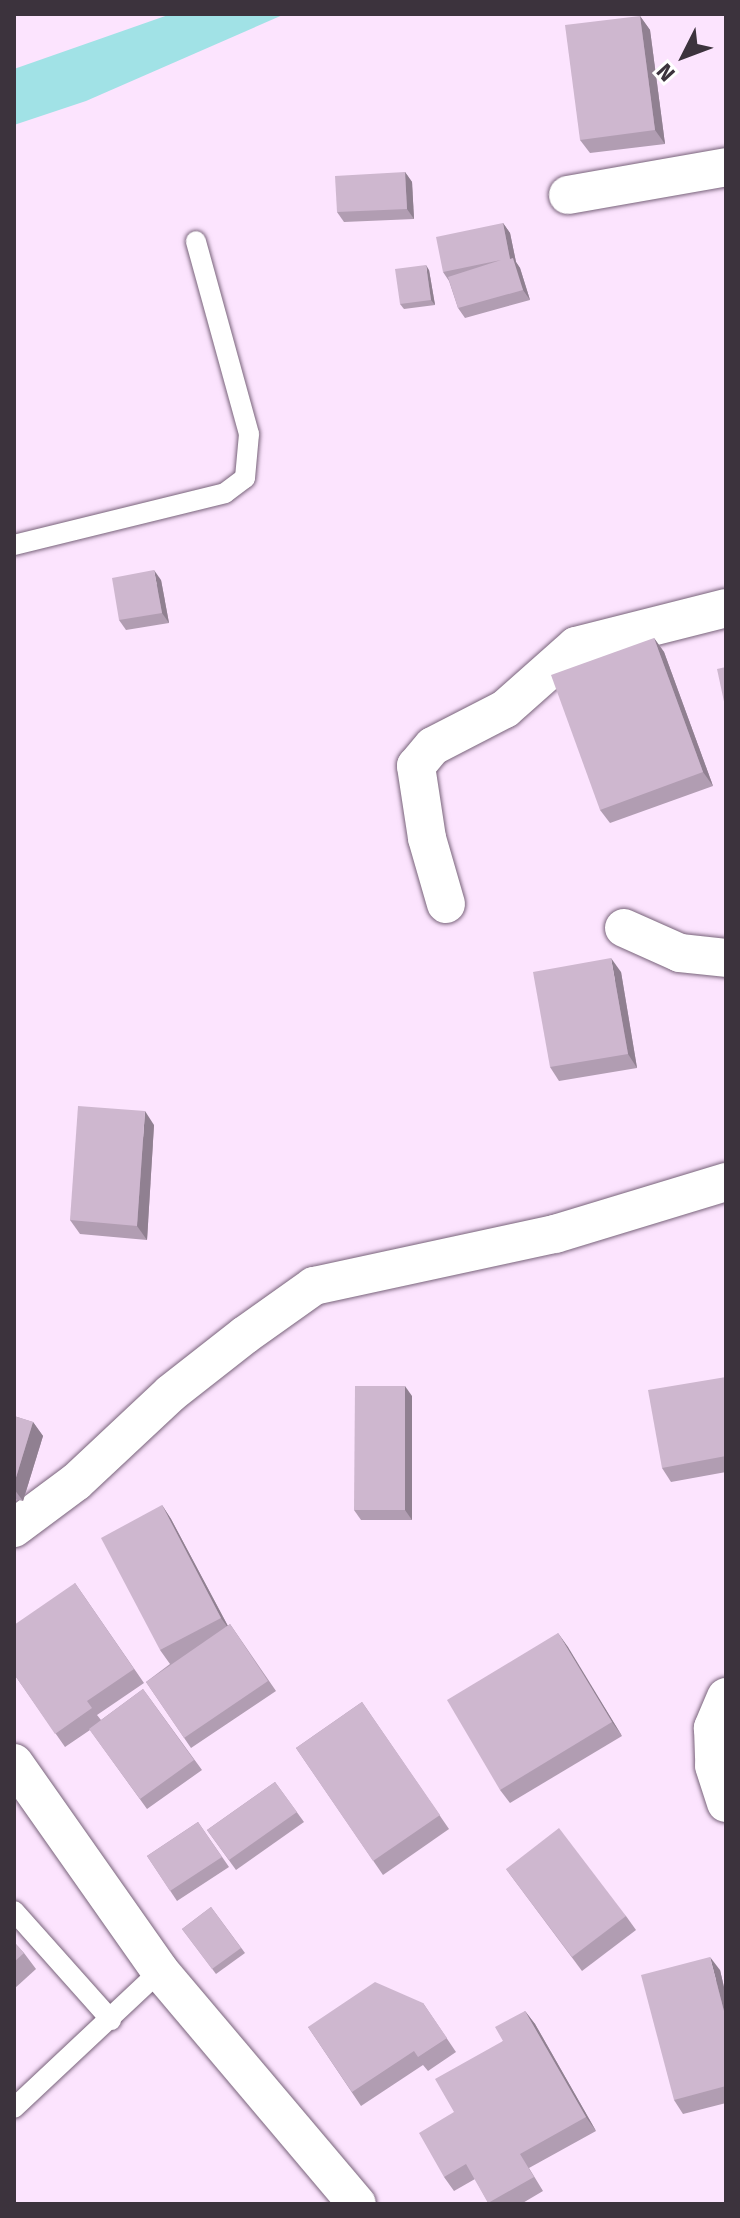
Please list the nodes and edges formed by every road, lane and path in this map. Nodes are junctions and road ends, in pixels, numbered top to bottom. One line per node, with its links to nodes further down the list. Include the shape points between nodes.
1 (726, 167): 2 (street)
2 (568, 195)
3 (196, 241): 4 (lane, via 249,434 245,478 225,493)
4 (14, 545)
5 (726, 608): 6 (street, via 576,646 505,709 433,746 416,766 427,838)
6 (446, 904)
7 (624, 928): 8 (street, via 680,953)
8 (726, 958)
9 (726, 1182): 10 (street, via 555,1234 314,1286 171,1393 76,1482)
10 (14, 1528)
11 (726, 1697): 13 (street, via 713,1728 714,1766)
12 (14, 1763): 15 (street)
13 (726, 1803)
14 (14, 1911): 16 (lane)
15 (160, 1971): 16 (lane); 18 (street)
16 (111, 2020): 17 (lane)
17 (14, 2108)
18 (357, 2204)

